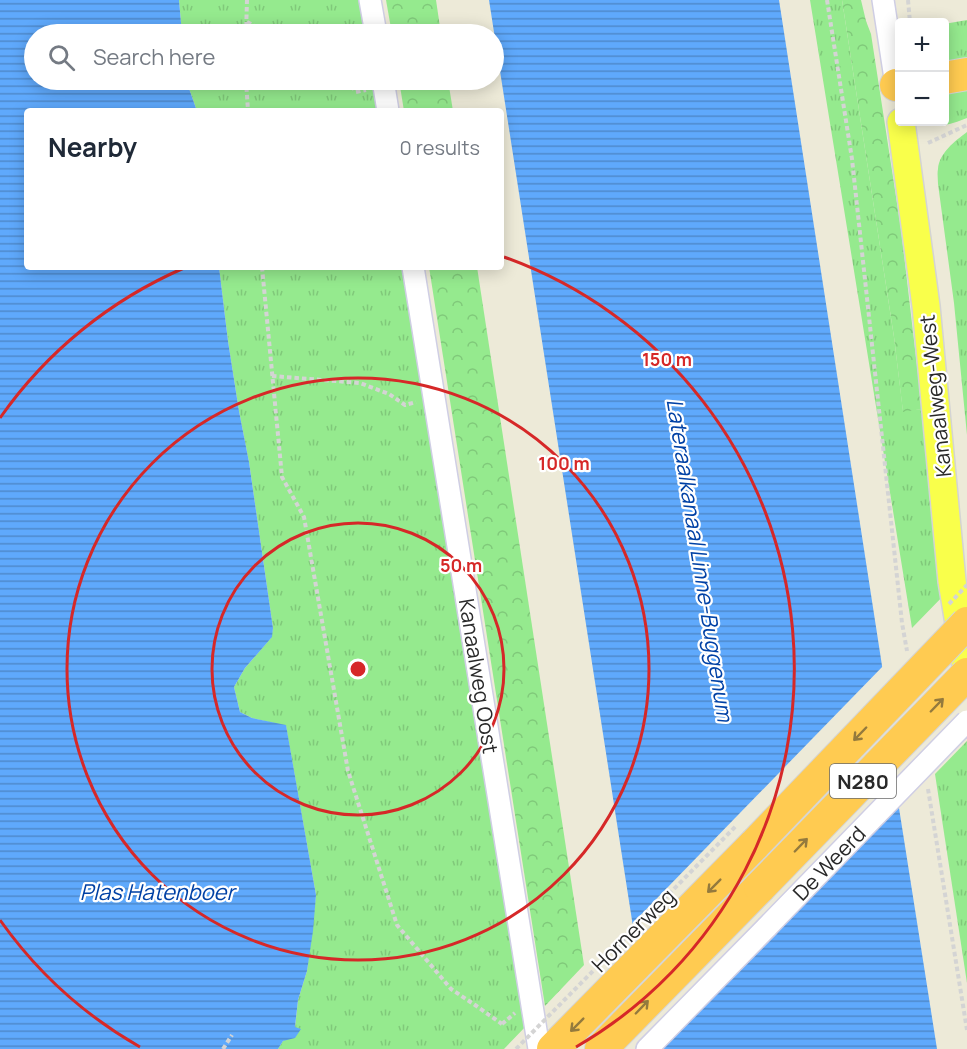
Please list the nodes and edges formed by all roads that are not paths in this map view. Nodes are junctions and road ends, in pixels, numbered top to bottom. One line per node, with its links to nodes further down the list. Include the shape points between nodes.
1 (370, 0): 3 (street)
2 (883, 1): 5 (street)
3 (374, 24)
4 (967, 74): 6 (highway)
5 (895, 75)
6 (949, 77)
7 (385, 90): 8 (street)
8 (388, 108)
9 (902, 126): 12 (main road, Kanaalweg-West, via 926,306 952,581)
10 (413, 270): 14 (street, Kanaalweg Oost)
11 (967, 623): 15 (highway, Hornerweg / N280, one-way to 15, bridge, via 748,832)
12 (967, 673): 16 (highway, N280, one-way to 12, bridge)
13 (967, 721): 17 (street, De Weerd, bridge)
14 (539, 1049)
15 (553, 1049)
16 (602, 1049)
17 (647, 1049)

